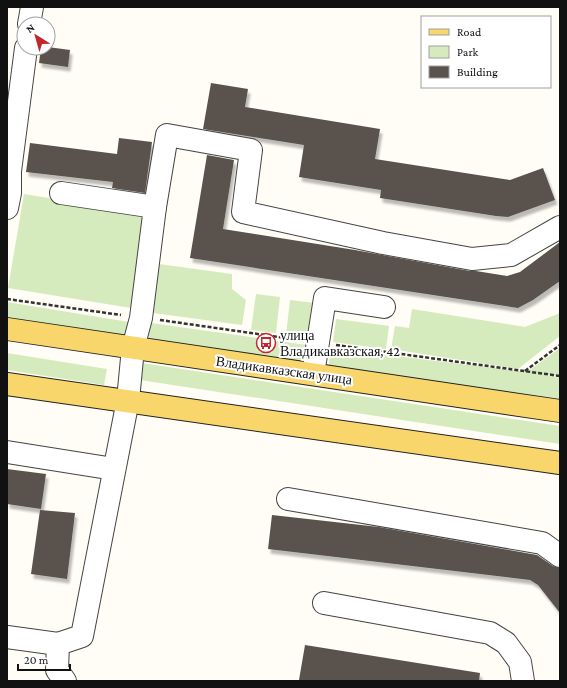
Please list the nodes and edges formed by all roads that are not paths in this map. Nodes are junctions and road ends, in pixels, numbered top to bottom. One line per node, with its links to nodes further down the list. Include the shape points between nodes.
1 (25, 56): 2 (lane)
2 (8, 170): 5 (lane, via 10,193)
3 (61, 193): 4 (lane)
4 (155, 207): 6 (lane, via 167,135 251,150 243,212 383,243 472,259 511,255); 9 (lane, via 141,318)
5 (7, 208)
6 (560, 227)
7 (384, 307): 10 (lane, via 325,298)
8 (7, 329): 9 (main road, Владикавказская улица)
9 (133, 348): 10 (main road, Владикавказская улица); 12 (lane)
10 (313, 374): 13 (main road, Владикавказская улица)
11 (7, 384): 12 (main road)
12 (128, 400): 15 (main road); 16 (lane)
13 (560, 411)
14 (7, 452): 16 (lane)
15 (560, 463)
16 (114, 470): 21 (lane, via 82,636)
17 (288, 499): 18 (lane, via 542,543)
18 (560, 556)
19 (324, 603): 23 (lane, via 490,633 506,643 520,662)
20 (7, 637): 21 (lane)
21 (58, 644): 22 (lane, via 57,670)
22 (65, 681)
23 (523, 681)

